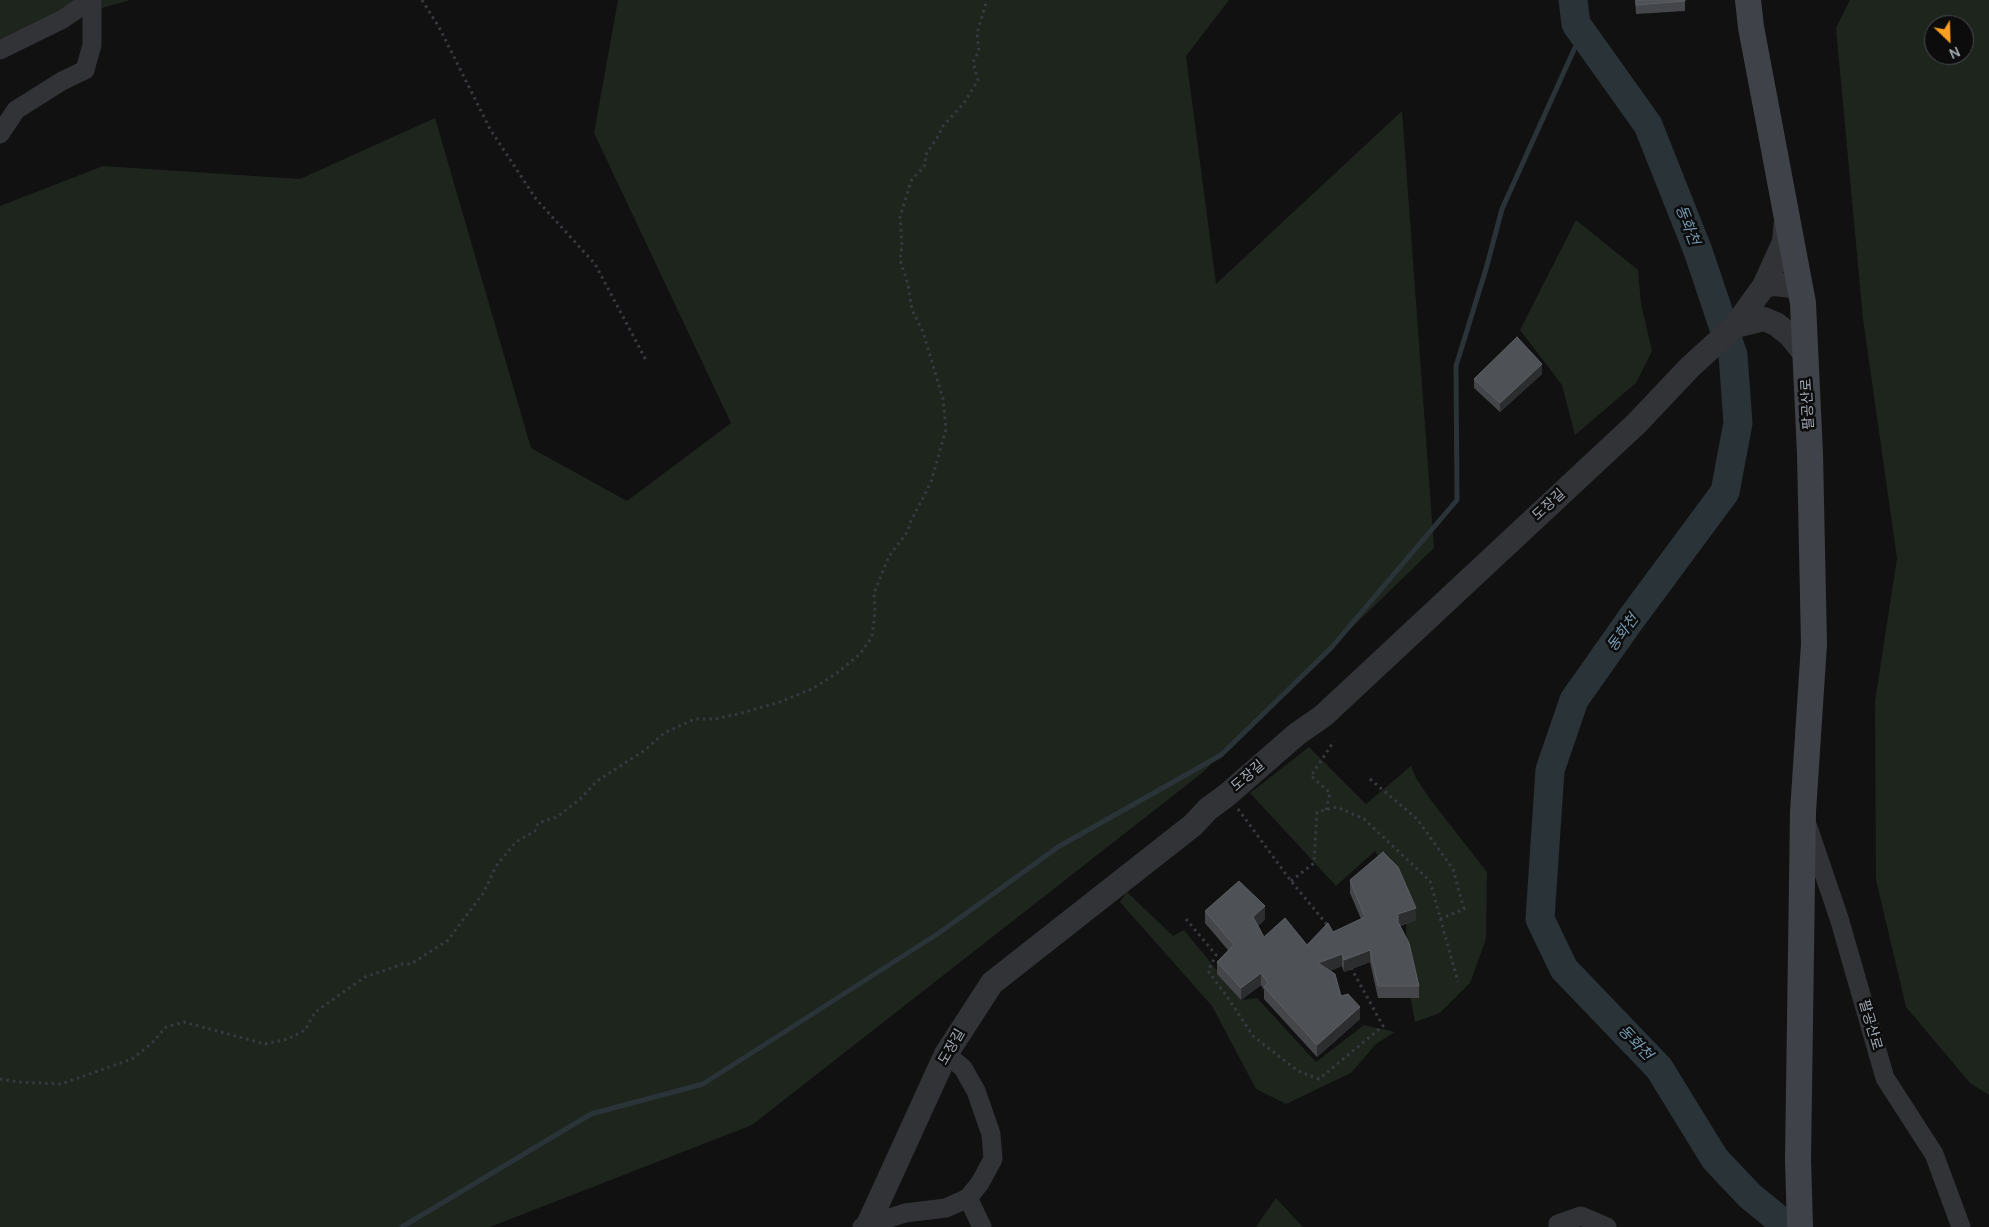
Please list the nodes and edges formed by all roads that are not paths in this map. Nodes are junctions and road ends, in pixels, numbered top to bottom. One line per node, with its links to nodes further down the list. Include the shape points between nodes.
1 (92, 0): 3 (street, via 63,19); 4 (street, via 92,44 85,70 16,110)
2 (1748, 0): 5 (main road, 팔공산로)
3 (0, 50)
4 (0, 134)
5 (1787, 214): 6 (main road, 팔공산로); 7 (street, 도장길, via 1784,242)
6 (1800, 287): 7 (street, via 1775,284); 8 (main road, 팔공산로)
7 (1761, 301): 8 (street, via 1776,324); 10 (street, 도장길, via 1690,367 1636,424 1323,716 1297,734 1193,825 992,983)
8 (1805, 354): 9 (main road, 팔공산로, via 1814,644)
9 (1802, 812): 16 (main road, 팔공산로); 17 (street, 팔공산로, via 1839,918 1885,1078 1934,1154)
10 (946, 1054): 11 (street, via 963,1068 976,1091 991,1134 993,1159); 12 (street, 도장길)
11 (968, 1198): 12 (street, via 946,1208 905,1213); 13 (street)
12 (866, 1226)
13 (982, 1227)
14 (1558, 1227): 15 (street, via 1558,1224 1581,1216)
15 (1607, 1227)
16 (1800, 1227)
17 (1961, 1227)

